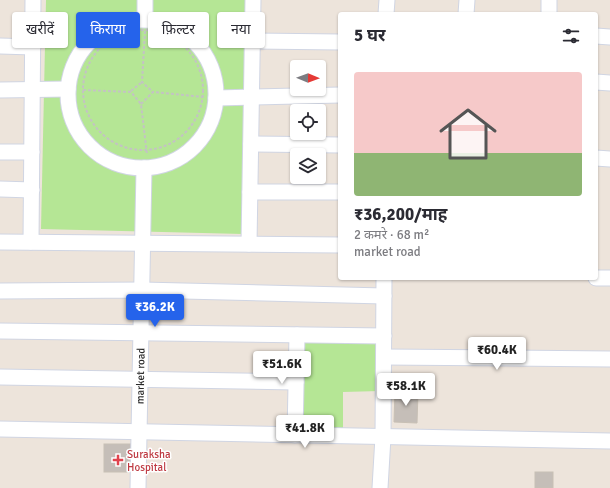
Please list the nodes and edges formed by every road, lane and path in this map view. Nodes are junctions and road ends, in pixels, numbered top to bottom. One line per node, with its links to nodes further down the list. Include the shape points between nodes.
1 (33, 0): 7 (street)
2 (146, 0): 12 (street)
3 (253, 0): 8 (street)
4 (386, 0): 9 (street)
5 (467, 0): 10 (street)
6 (549, 0): 11 (street)
7 (33, 12)
8 (253, 12)
9 (386, 12)
10 (466, 12)
11 (549, 12)
12 (145, 25): 21 (path); 24 (street, via 126,21 108,27 92,38 71,70); 27 (path, via 118,36 96,52 84,77); 31 (path, via 188,51 197,65); 31 (street, via 162,22 178,28 195,42 211,65 215,81)
13 (598, 36): 14 (street)
14 (610, 37)
15 (265, 42): 16 (street)
16 (338, 42)
17 (0, 46): 18 (street)
18 (12, 46)
19 (33, 48): 26 (street)
20 (252, 48): 32 (street)
21 (142, 82): 28 (path); 29 (path)
22 (598, 82): 23 (street)
23 (610, 82)
24 (68, 89): 26 (street); 27 (path); 41 (street, via 70,110 77,129 89,146 118,164)
25 (0, 90): 26 (street)
26 (33, 90): 38 (street)
27 (83, 90): 28 (path); 36 (path, via 89,118 107,139 133,150)
28 (131, 92): 33 (path)
29 (153, 92): 31 (path); 33 (path)
30 (338, 95): 32 (street)
31 (209, 97): 32 (street); 36 (path, via 184,134 160,148); 41 (street, via 213,115 196,146 171,162)
32 (251, 97): 34 (street)
33 (141, 104): 36 (path)
34 (251, 144): 35 (street); 44 (street)
35 (338, 145)
36 (147, 150): 41 (path)
37 (0, 152): 38 (street)
38 (32, 152): 43 (street)
39 (598, 158): 40 (street)
40 (610, 159)
41 (147, 168): 48 (street, market road)
42 (0, 189): 43 (street)
43 (32, 190): 47 (street)
44 (250, 192): 45 (street); 49 (street)
45 (338, 192)
46 (0, 242): 47 (street)
47 (32, 242): 48 (street)
48 (143, 243): 49 (street); 55 (street, market road)
49 (249, 244): 50 (street)
50 (338, 245)
51 (598, 278): 52 (street)
52 (610, 278)
53 (384, 280): 56 (street)
54 (0, 290): 55 (street)
55 (142, 290): 56 (street); 58 (street, market road)
56 (384, 296): 60 (street)
57 (0, 331): 58 (street)
58 (141, 333): 59 (street); 64 (street, market road)
59 (297, 335): 60 (street); 65 (street)
60 (384, 336): 61 (street)
61 (384, 357): 62 (street); 69 (street)
62 (610, 359)
63 (0, 377): 64 (street)
64 (140, 379): 65 (street); 67 (street, market road)
65 (296, 382): 68 (street)
66 (0, 429): 67 (street)
67 (139, 432): 68 (street); 71 (street, market road)
68 (295, 435): 69 (street)
69 (383, 437): 70 (street); 72 (street)
70 (610, 440)
71 (138, 488)
72 (380, 488)

